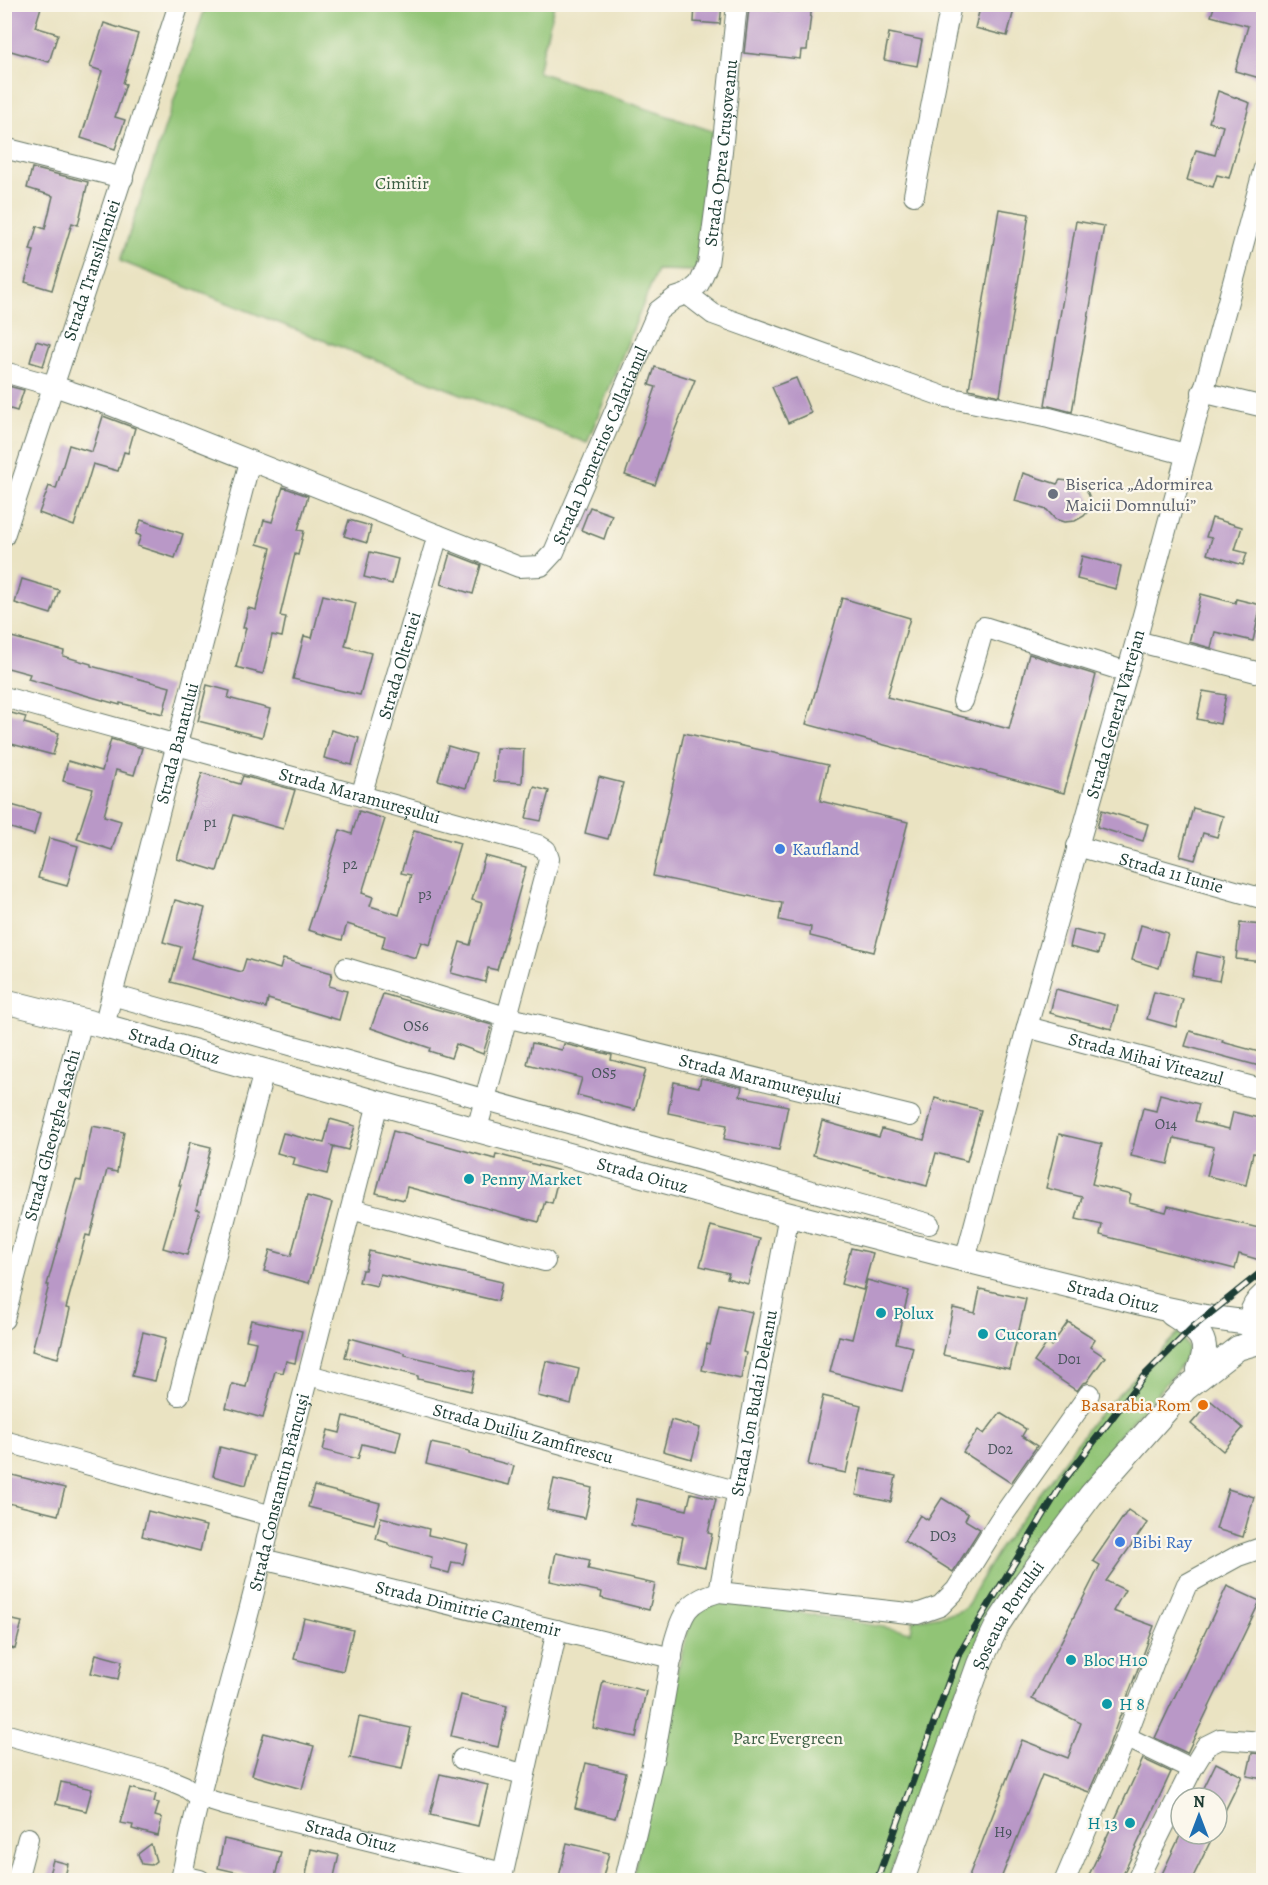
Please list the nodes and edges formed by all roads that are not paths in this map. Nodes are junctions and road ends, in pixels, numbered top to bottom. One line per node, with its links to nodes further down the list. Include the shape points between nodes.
1 (179, 4): 6 (street, Strada Transilvaniei)
2 (737, 4): 9 (street, Strada Oprea Crușoveanu, via 708,264 699,285)
3 (951, 4): 7 (street)
4 (4, 148): 6 (street)
5 (1263, 168): 8 (street, Strada General Vârtejan)
6 (123, 178): 11 (street, Strada Transilvaniei)
7 (914, 195)
8 (1258, 210): 12 (street, Strada General Vârtejan)
9 (687, 294): 14 (street, via 713,314 942,396 1049,418); 16 (street, Strada Demetrios Callatianul, via 658,311 554,552 542,566 519,567)
10 (4, 372): 11 (street, Strada Demetrios Callatianul)
11 (54, 386): 15 (street, Strada Demetrios Callatianul); 17 (street, Strada Transilvaniei)
12 (1202, 392): 13 (street); 14 (street, Strada General Vârtejan)
13 (1263, 407)
14 (1185, 454): 18 (street, Strada General Vârtejan)
15 (250, 461): 16 (street, Strada Demetrios Callatianul); 23 (street, Strada Banatului)
16 (438, 535): 24 (street, Strada Olteniei)
17 (4, 536)
18 (1136, 641): 19 (street, Strada General Vârtejan); 20 (street)
19 (1127, 672): 22 (street, via 984,627); 25 (street, Strada General Vârtejan)
20 (1263, 674)
21 (4, 697): 23 (street, Strada Maramureșului)
22 (963, 701)
23 (177, 746): 24 (street, Strada Maramureșului); 28 (street, Strada Banatului)
24 (361, 796): 30 (street, Strada Maramureșului, via 546,850 549,860)
25 (1077, 846): 26 (street, Strada 11 Iunie); 32 (street, Strada General Vârtejan)
26 (1263, 899)
27 (346, 968): 30 (street, Strada Maramureșului)
28 (112, 995): 31 (street, Strada Banatului); 35 (street)
29 (4, 1001): 31 (main road, Strada Oituz)
30 (506, 1017): 35 (street, Strada Maramureșului); 37 (street, Strada Maramureșului)
31 (93, 1023): 33 (main road, Strada Oituz); 46 (street, Strada Gheorghe Asachi)
32 (1027, 1027): 34 (street, Strada Mihai Viteazul); 42 (street, Strada General Vârtejan)
33 (264, 1071): 36 (main road, Strada Oituz); 51 (street)
34 (1263, 1090)
35 (484, 1100): 38 (street, Strada Maramureșului); 41 (street)
36 (378, 1103): 38 (main road, Strada Oituz); 39 (street, Strada Constantin Brâncuși)
37 (910, 1116)
38 (477, 1130): 40 (main road, Strada Oituz)
39 (351, 1209): 43 (street); 48 (street, Strada Constantin Brâncuși)
40 (789, 1214): 42 (main road, Strada Oituz); 53 (street, Strada Ion Budai Deleanu)
41 (929, 1224)
42 (965, 1260): 45 (main road, Strada Oituz)
43 (545, 1261)
44 (1263, 1295): 47 (main road, via 1252,1309)
45 (1162, 1308): 47 (main road, Strada Oituz, via 1205,1317); 49 (main road, via 1193,1327 1203,1341 1205,1353)
46 (4, 1319)
47 (1258, 1337): 49 (main road, Șoseaua Portului)
48 (309, 1375): 53 (street, Strada Duiliu Zamfirescu); 54 (street, Strada Constantin Brâncuși)
49 (1192, 1379): 72 (main road, Șoseaua Portului, via 1091,1495 998,1624 979,1664)
50 (1089, 1394): 57 (street, via 999,1521 956,1590 940,1606 917,1614)
51 (179, 1395)
52 (4, 1442): 54 (street)
53 (739, 1492): 57 (street, Strada Ion Budai Deleanu)
54 (272, 1516): 56 (street, Strada Constantin Brâncuși)
55 (1263, 1547): 61 (street, via 1187,1584)
56 (262, 1559): 58 (street, Strada Dimitrie Cantemir); 66 (street, Strada Constantin Brâncuși)
57 (719, 1592): 59 (street, via 692,1604 680,1626)
58 (557, 1630): 59 (street, Strada Dimitrie Cantemir); 65 (street)
59 (672, 1658): 71 (street)
60 (4, 1734): 66 (street, Strada Oituz, via 160,1776)
61 (1126, 1737): 64 (street); 73 (street)
62 (1263, 1742): 64 (street, via 1220,1739 1206,1746)
63 (462, 1759): 65 (street)
64 (1192, 1769): 74 (street)
65 (524, 1774): 68 (street)
66 (199, 1797): 68 (street, Strada Oituz); 69 (street, Strada Constantin Brâncuși)
67 (28, 1838): 70 (street)
68 (503, 1877)
69 (187, 1879)
70 (17, 1881)
71 (625, 1881)
72 (902, 1881)
73 (1065, 1881)
74 (1137, 1881)

